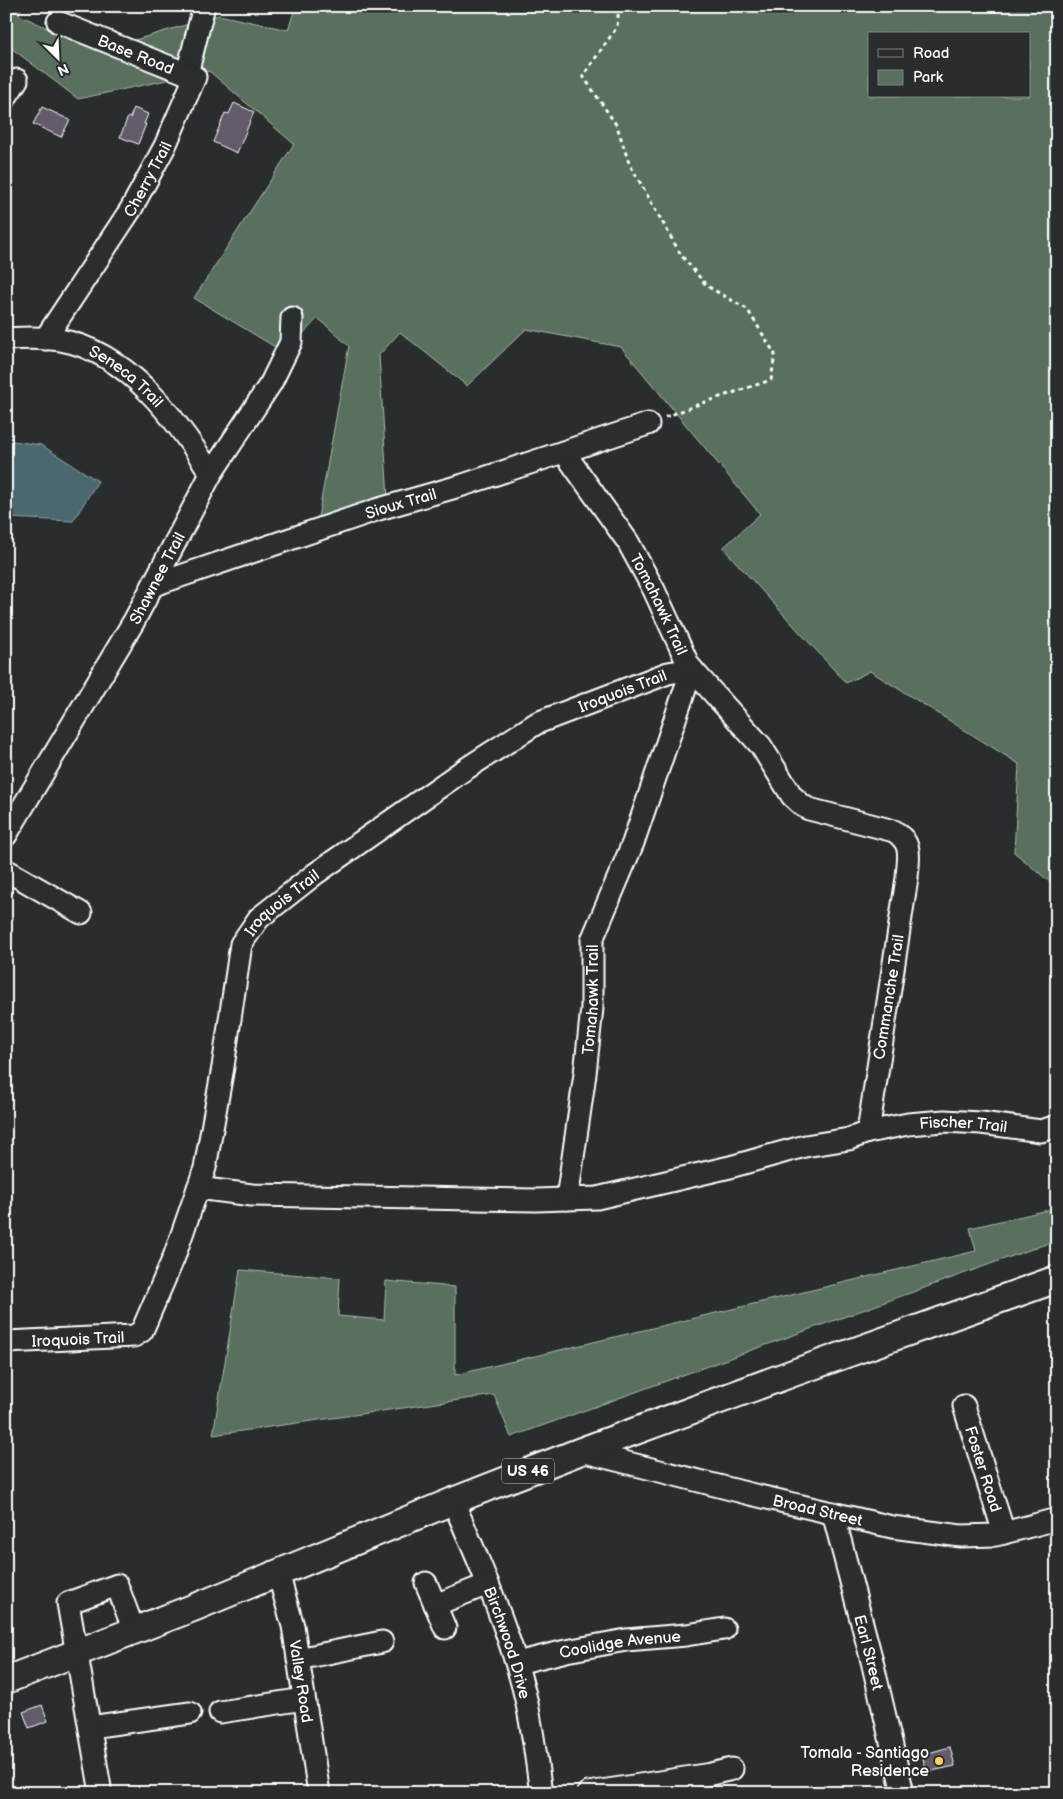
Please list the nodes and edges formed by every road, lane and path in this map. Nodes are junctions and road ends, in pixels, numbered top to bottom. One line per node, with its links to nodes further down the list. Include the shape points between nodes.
1 (204, 6): 4 (street, Cherry Trail)
2 (619, 6): 8 (path, via 617,27 583,76 617,126 629,163 681,255 707,286 747,309 774,354 771,380)
3 (58, 22): 4 (street, Base Road)
4 (187, 74): 7 (street, Cherry Trail, via 194,77 165,146 130,209)
5 (292, 318): 10 (street, Shawnee Trail, via 291,342 271,383)
6 (6, 339): 7 (street, Seneca Trail)
7 (45, 339): 10 (street, Seneca Trail, via 82,347 127,372 163,408)
8 (648, 424): 9 (street, Sioux Trail)
9 (564, 452): 11 (street, Sioux Trail, via 379,509); 12 (street, Tomahawk Trail, via 628,542)
10 (211, 474): 11 (street, Shawnee Trail)
11 (154, 585): 13 (street, Shawnee Trail)
12 (692, 669): 17 (street, Commanche Trail, via 761,746 797,801 810,809 894,831 906,840 907,878); 18 (street, Iroquois Trail, via 668,673 537,723 461,772 259,918 240,944 223,1068 205,1168); 19 (street, Tomahawk Trail, via 633,843 592,940 592,1008)
13 (6, 835)
14 (6, 870): 15 (street)
15 (81, 913)
16 (1057, 1126): 17 (street, Fischer Trail, via 1041,1131 944,1121)
17 (868, 1132): 19 (street, via 597,1198)
18 (198, 1188): 19 (street, via 252,1196); 21 (street, Iroquois Trail, via 174,1258 142,1331 134,1336)
19 (567, 1199)
20 (1057, 1279): 23 (main road, US 46)
21 (6, 1342)
22 (964, 1406): 27 (street, Foster Road)
23 (581, 1451): 24 (main road, US 46); 25 (street, Broad Street)
24 (453, 1500): 28 (main road, US 46); 30 (street, Birchwood Drive)
25 (833, 1512): 27 (street, Broad Street, via 892,1526 961,1536); 49 (street, Earl Street)
26 (1057, 1519): 27 (street, Broad Street)
27 (1004, 1533)
28 (278, 1573): 34 (main road, US 46); 37 (street, Valley Road, via 293,1626)
29 (426, 1583): 31 (street)
30 (488, 1584): 31 (street); 38 (street, Birchwood Drive)
31 (436, 1604): 32 (street)
32 (445, 1628)
33 (724, 1628): 38 (street, Coolidge Avenue, via 626,1640)
34 (134, 1631): 36 (main road, US 46); 36 (street, via 117,1585 68,1603)
35 (382, 1642): 37 (street)
36 (78, 1653): 39 (main road, US 46); 43 (street)
37 (298, 1659): 40 (street, Valley Road)
38 (517, 1664): 47 (street, Birchwood Drive)
39 (8, 1675)
40 (304, 1699): 41 (street); 46 (street, Valley Road)
41 (220, 1712)
42 (190, 1713): 43 (street)
43 (90, 1727): 45 (street)
44 (732, 1769): 48 (street)
45 (102, 1793)
46 (319, 1793)
47 (541, 1793)
48 (588, 1793)
49 (903, 1793)

